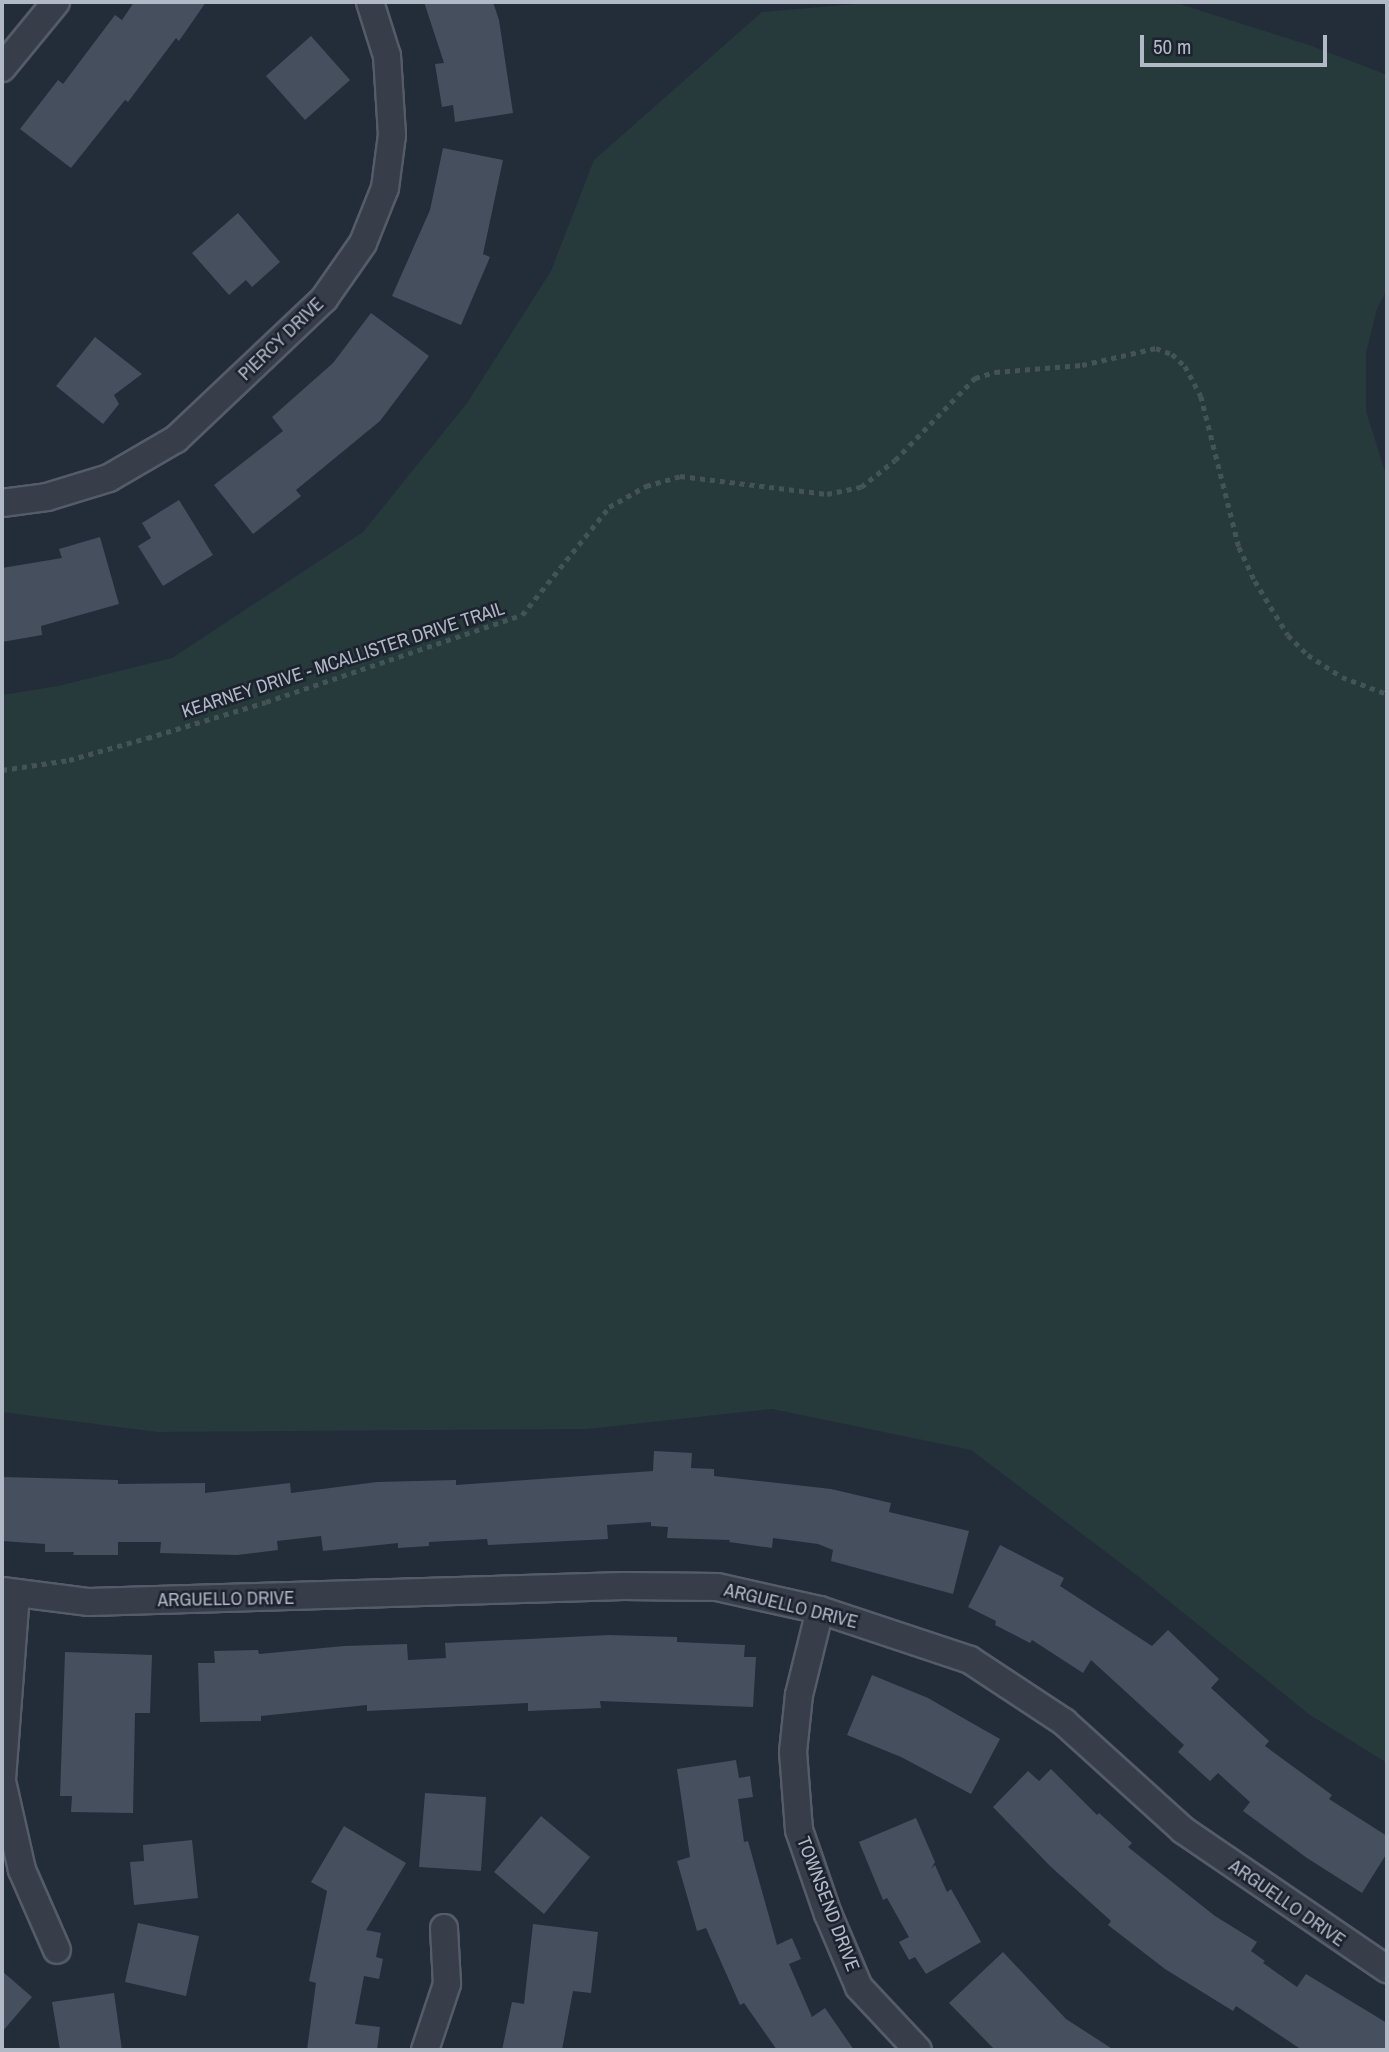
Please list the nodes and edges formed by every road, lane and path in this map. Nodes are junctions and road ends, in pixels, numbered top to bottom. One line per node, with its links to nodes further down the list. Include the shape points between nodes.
1 (56, 2): 3 (street)
2 (370, 2): 4 (street, PIERCY DRIVE, via 387,56 392,135 385,188 363,243 324,299 176,439 109,478 47,497)
3 (2, 68)
4 (2, 503)
5 (1387, 694): 6 (path, KEARNEY DRIVE - MCALLISTER DRIVE TRAIL, via 1342,677 1308,655 1288,635 1239,547 1202,396 1185,366 1156,348 1082,365 995,372 975,378 895,460 861,487 827,494 680,477 646,486 609,507 522,615 147,738 69,760)
6 (2, 770)
7 (9, 1592): 8 (street, ARGUELLO DRIVE, via 101,1602 717,1587); 10 (street, via 2,1781 22,1870)
8 (820, 1611): 11 (street, ARGUELLO DRIVE, via 970,1660 1063,1722 1183,1830); 13 (street, TOWNSEND DRIVE, via 799,1695 793,1752 799,1830 859,1987)
9 (444, 1928): 12 (street, via 447,1984)
10 (57, 1950)
11 (1387, 1969)
12 (425, 2050)
13 (918, 2050)

